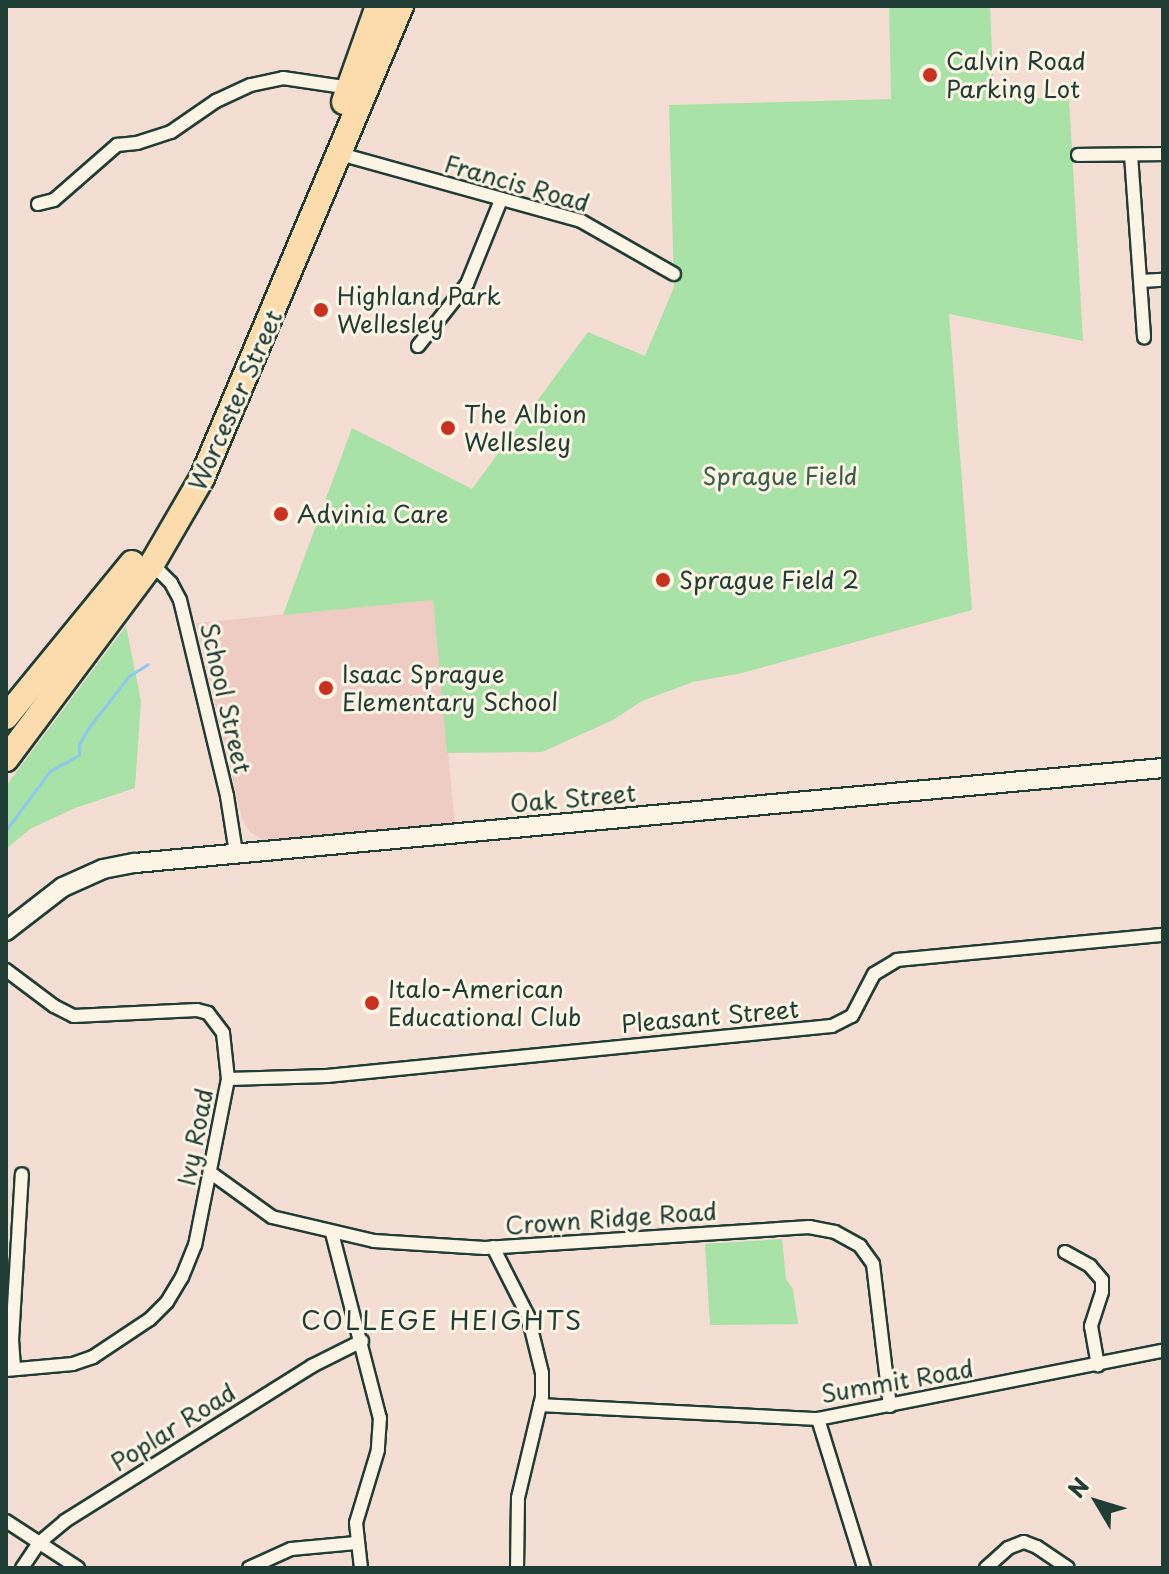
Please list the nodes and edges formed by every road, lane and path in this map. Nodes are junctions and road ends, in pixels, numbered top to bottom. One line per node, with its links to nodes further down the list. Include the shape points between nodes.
1 (378, 6): 3 (highway, Worcester Street)
2 (401, 6): 4 (highway, Worcester Street)
3 (350, 88): 9 (street, via 283,78 251,85 171,132 117,145 54,200); 16 (highway, Worcester Street, via 212,421 174,498 109,594)
4 (340, 154): 8 (street, Francis Road); 15 (highway, Worcester Street, via 216,451)
5 (1163, 154): 7 (street)
6 (1078, 155): 7 (street)
7 (1131, 155): 12 (street)
8 (501, 200): 10 (street, Francis Road, via 581,221); 14 (street, via 467,284)
9 (38, 204)
10 (674, 274)
11 (1163, 280): 12 (street)
12 (1141, 281): 13 (street)
13 (1144, 338)
14 (418, 346)
15 (152, 564): 17 (highway, Worcester Street); 19 (street, School Street, via 180,600)
16 (6, 717)
17 (6, 759)
18 (1163, 768): 19 (street, Oak Street)
19 (236, 853): 20 (street, Oak Street, via 96,872 55,891)
20 (6, 931)
21 (1163, 935): 23 (street, Pleasant Street, via 897,960 871,978 856,1012 832,1026 327,1076)
22 (6, 970): 23 (street, Ivy Road, via 74,1016 208,1013 223,1033)
23 (228, 1079): 24 (street, Ivy Road)
24 (211, 1173): 26 (street, Crown Ridge Road, via 266,1214); 32 (street, Ivy Road, via 189,1261 158,1312 88,1359)
25 (22, 1174): 32 (street)
26 (332, 1233): 27 (street, Crown Ridge Road, via 374,1241); 29 (street)
27 (493, 1247): 33 (street, via 532,1326 542,1373); 34 (street, Crown Ridge Road, via 809,1227 842,1235 866,1252 875,1271)
28 (1065, 1252): 31 (street, via 1095,1269 1102,1280 1091,1326)
29 (362, 1341): 37 (street, Poplar Road, via 270,1391 65,1521); 38 (street, via 380,1431)
30 (1163, 1351): 31 (street, Summit Road)
31 (1098, 1365): 34 (street, Summit Road)
32 (10, 1369)
33 (540, 1405): 35 (street, Summit Road); 43 (street, via 519,1493)
34 (890, 1406): 35 (street, Summit Road)
35 (818, 1419): 44 (street)
36 (6, 1521): 37 (street)
37 (39, 1543): 39 (street, Poplar Road); 40 (street)
38 (356, 1543): 41 (street, via 291,1549); 42 (street)
39 (22, 1568)
40 (78, 1568)
41 (249, 1568)
42 (361, 1568)
43 (517, 1568)
44 (864, 1568)
45 (986, 1568): 46 (street, via 1008,1548 1024,1542)
46 (1068, 1568)

